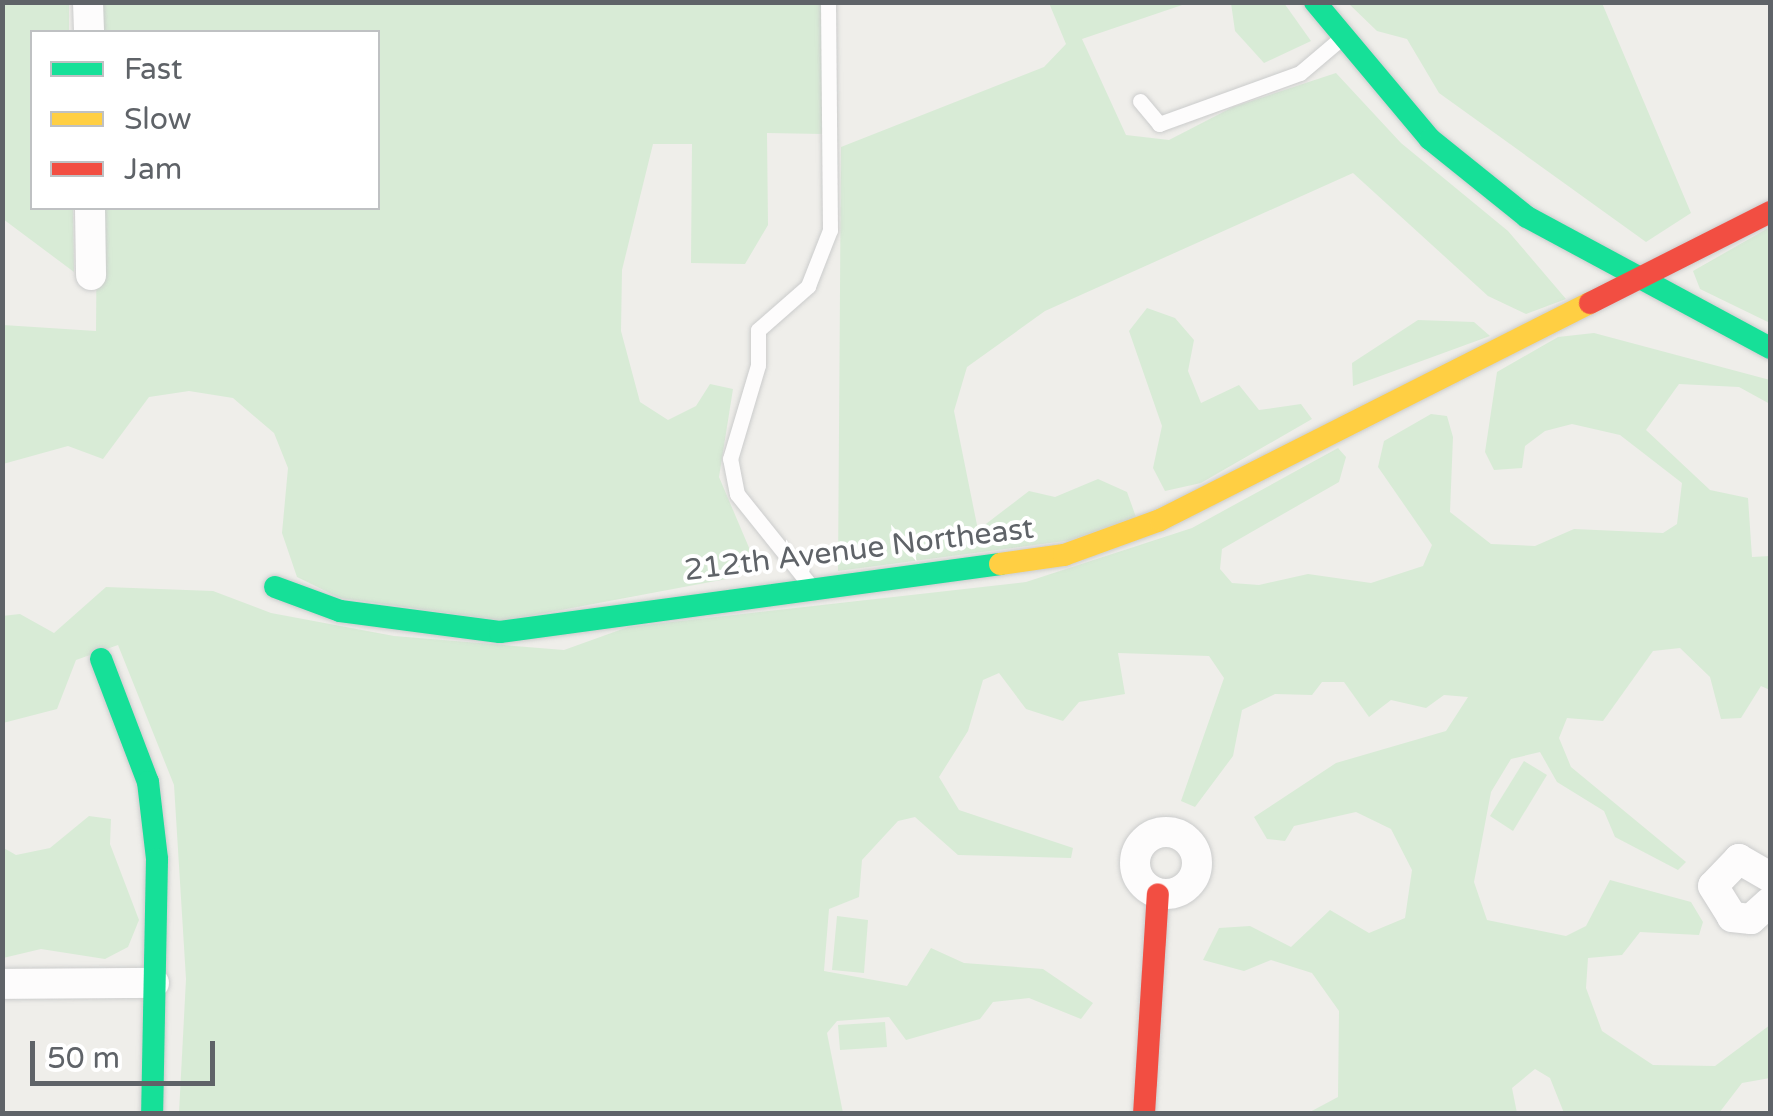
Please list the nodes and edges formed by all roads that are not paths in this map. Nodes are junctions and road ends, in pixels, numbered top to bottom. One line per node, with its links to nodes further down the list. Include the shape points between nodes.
1 (88, 2): 4 (street)
2 (828, 2): 13 (lane, via 830,230 808,286 758,330 758,365 730,459 737,494)
3 (1315, 2): 5 (street)
4 (88, 30)
5 (1339, 40): 6 (lane, via 1300,73 1158,124); 10 (street, via 1430,138 1527,217)
6 (1140, 101)
7 (90, 210): 9 (street)
8 (1770, 212): 10 (street, 212th Avenue Northeast)
9 (91, 276)
10 (1636, 281): 11 (street); 13 (street, 212th Avenue Northeast, via 1110,542 976,571)
11 (1770, 348)
12 (275, 587): 13 (street, 212th Avenue Northeast, via 340,611 500,632)
13 (812, 588)
14 (101, 659): 18 (street, via 148,782 157,859)
15 (1770, 877): 17 (street, via 1740,859 1713,886 1732,917 1751,918)
16 (1158, 894): 21 (street)
17 (1770, 902)
18 (154, 982): 19 (street); 20 (street)
19 (2, 984)
20 (152, 1114)
21 (1144, 1114)

